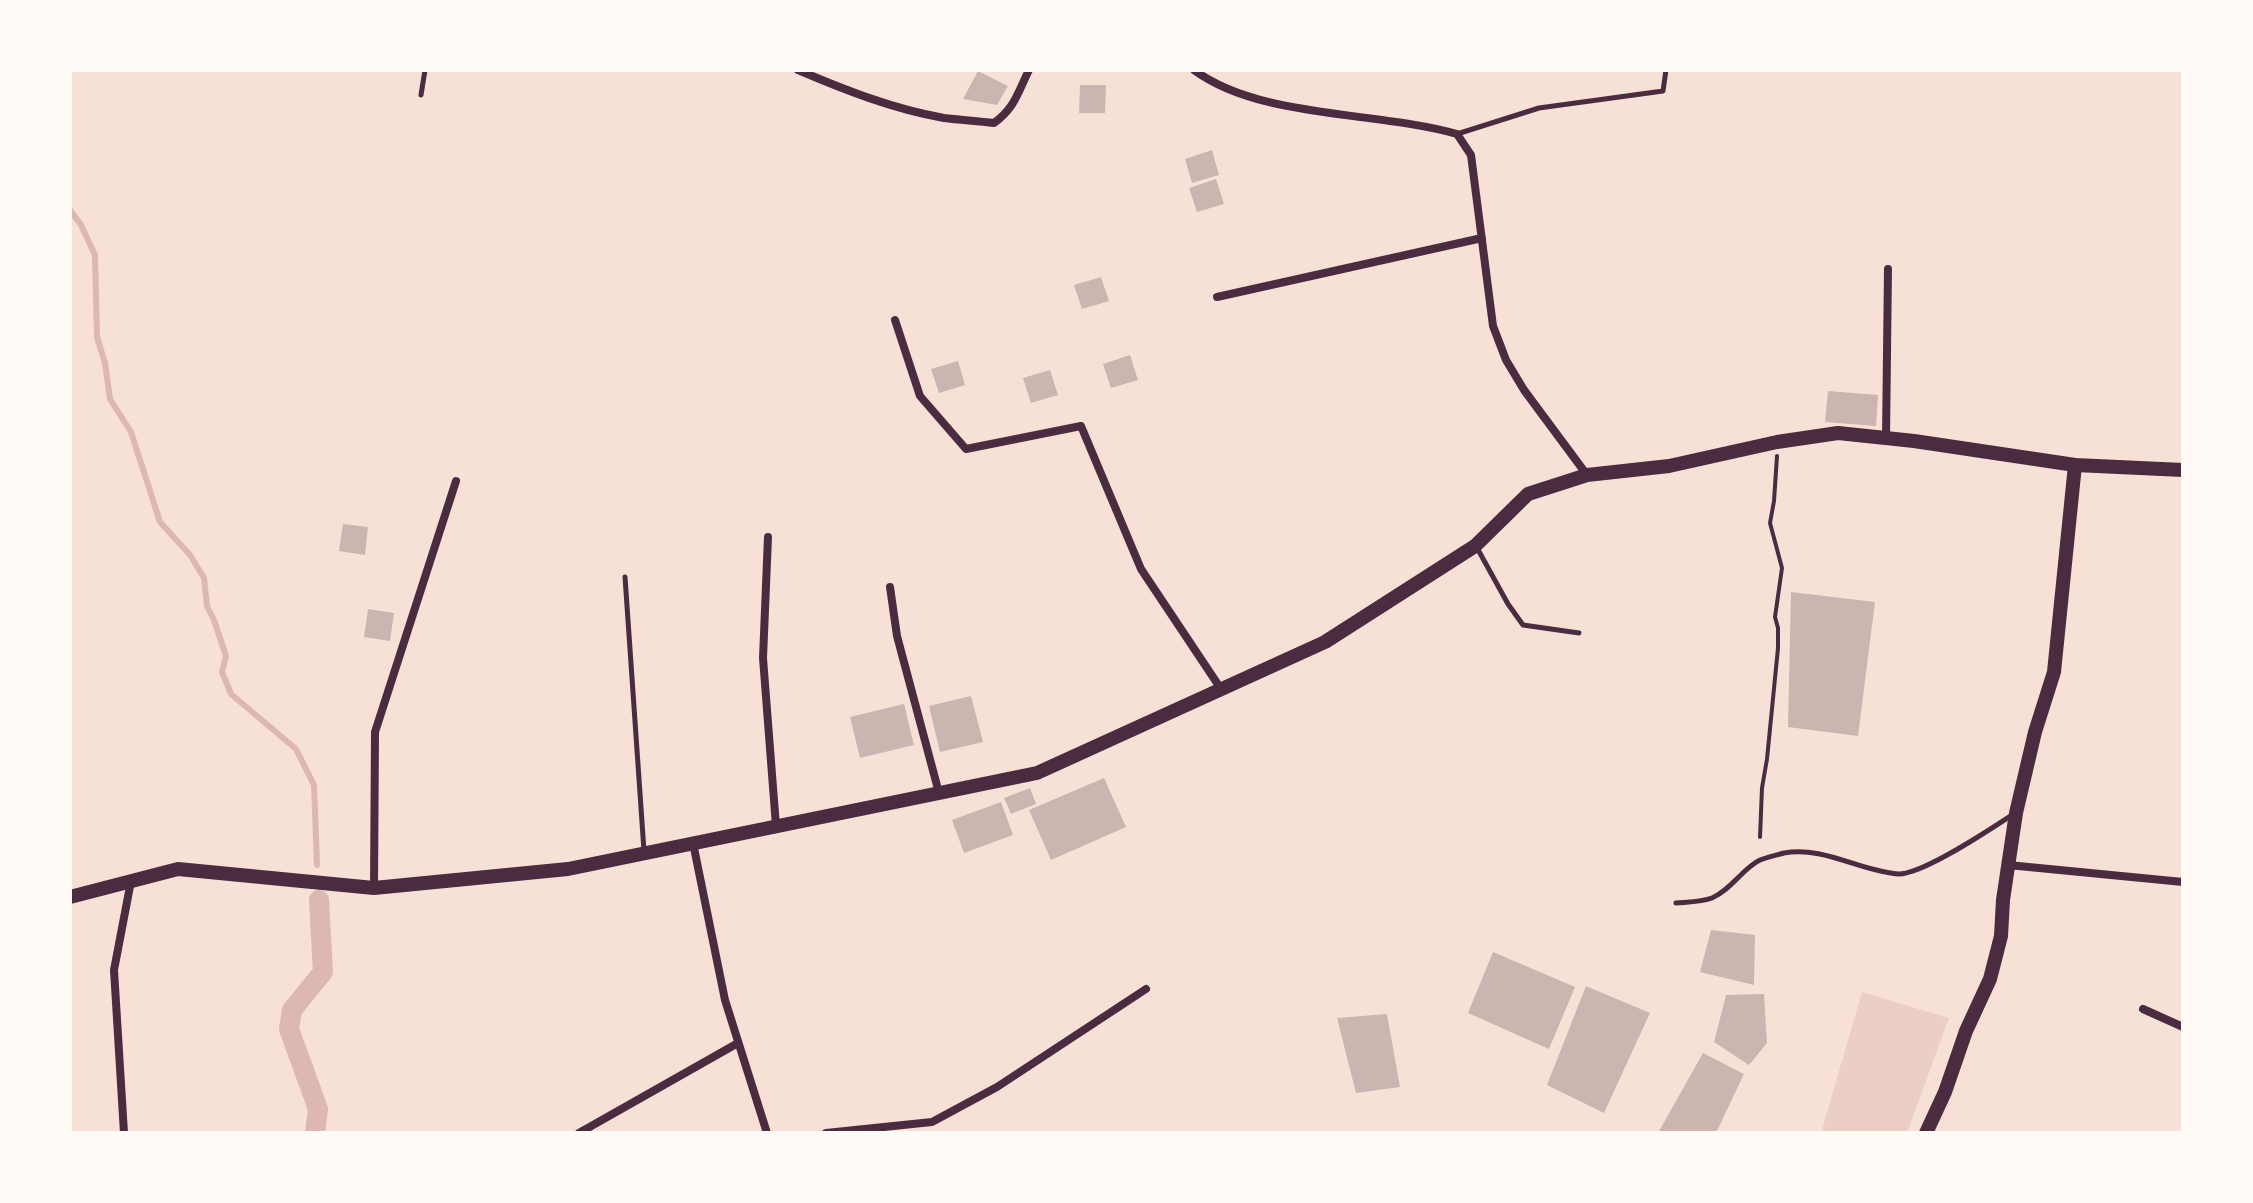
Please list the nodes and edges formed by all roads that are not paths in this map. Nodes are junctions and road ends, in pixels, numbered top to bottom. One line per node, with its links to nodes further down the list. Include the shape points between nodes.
1 (425, 70): 6 (lane)
2 (798, 70): 3 (street, via 906,109 994,123 1007,114)
3 (1029, 70)
4 (1194, 70): 7 (street, via 1237,93 1279,104)
5 (1666, 70): 7 (lane, via 1663,91 1539,108)
6 (421, 95)
7 (1457, 134): 8 (street, via 1471,155)
8 (1482, 238): 10 (street); 15 (street, via 1493,326 1506,360)
9 (1888, 269): 12 (street)
10 (1217, 297)
11 (895, 320): 22 (street, via 920,396 966,449 1081,426 1141,569)
12 (1886, 438): 13 (main road); 15 (main road, via 1838,433 1669,466)
13 (2075, 465): 14 (main road); 24 (main road, via 2054,672)
14 (2183, 470)
15 (1587, 475): 18 (main road, via 1528,494)
16 (456, 481): 31 (street, via 375,732)
17 (768, 537): 25 (street, via 763,658)
18 (1475, 546): 21 (lane, via 1523,625); 22 (main road, via 1325,642)
19 (625, 577): 27 (lane)
20 (890, 587): 23 (street, via 897,636)
21 (1579, 633)
22 (1221, 689): 23 (main road, via 1037,773)
23 (939, 793): 25 (main road)
24 (2016, 813): 28 (main road); 33 (lane, via 1957,850 1901,874 1822,853 1786,853 1758,860 1711,899)
25 (776, 826): 26 (main road)
26 (693, 843): 27 (main road); 37 (street)
27 (644, 853): 31 (main road, via 568,869)
28 (2007, 865): 30 (street); 42 (main road, via 2001,936 1990,979)
29 (131, 881): 31 (main road, via 178,869); 32 (main road); 38 (street, via 114,970)
30 (2183, 882)
31 (374, 888)
32 (70, 897)
33 (1676, 903)
34 (1146, 989): 41 (street, via 997,1087 932,1122)
35 (2143, 1009): 36 (street)
36 (2183, 1027)
37 (738, 1043): 39 (street); 40 (street)
38 (124, 1133)
39 (579, 1133)
40 (767, 1133)
41 (826, 1133)
42 (1926, 1133)

